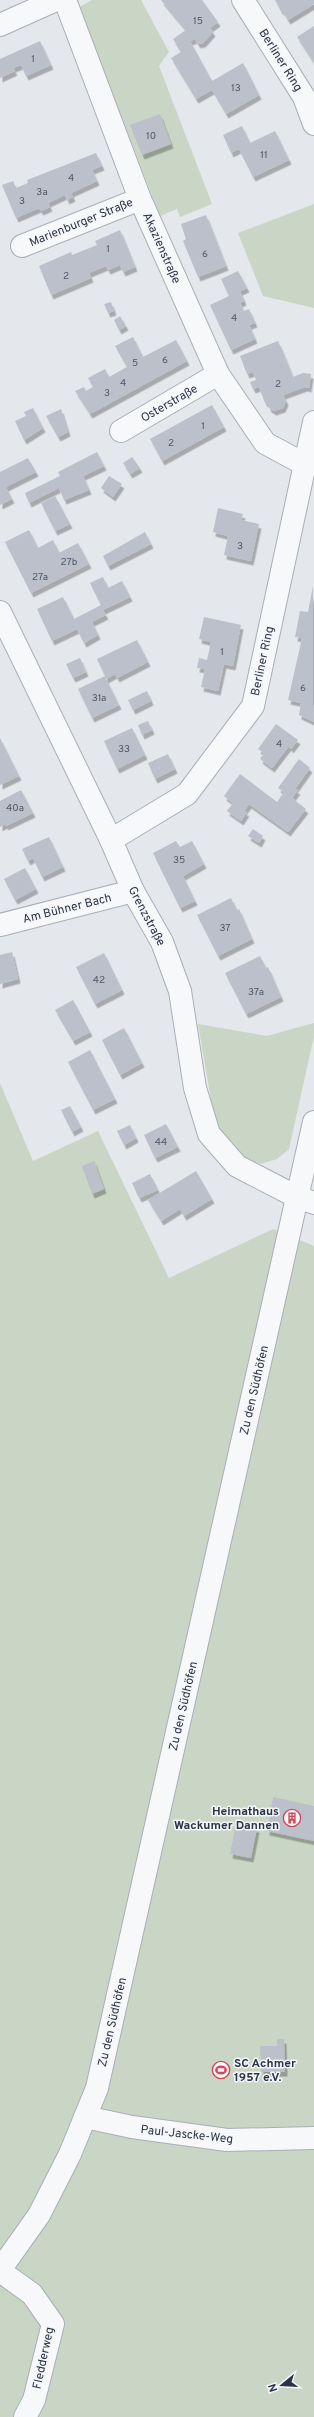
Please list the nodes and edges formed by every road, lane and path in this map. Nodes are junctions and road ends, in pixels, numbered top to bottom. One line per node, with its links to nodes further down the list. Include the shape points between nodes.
1 (56, 0): 4 (street)
2 (65, 0): 7 (street, Akazienstraße)
3 (243, 0): 5 (street, Berliner Ring)
4 (0, 25)
5 (309, 95): 6 (street, Berliner Ring)
6 (314, 124)
7 (140, 199): 8 (street, Marienburger Straße); 9 (street, Akazienstraße)
8 (22, 246)
9 (218, 374): 11 (street, Osterstraße); 12 (street, Akazienstraße, via 265,442)
10 (314, 422): 12 (street, Berliner Ring)
11 (121, 431)
12 (304, 464): 14 (street, Berliner Ring, via 253,706 187,794)
13 (0, 612): 14 (street, Grenzstraße)
14 (111, 840): 15 (street, Grenzstraße)
15 (133, 891): 16 (street, Am Bühner Bach); 18 (street, Grenzstraße, via 162,942 180,991 195,1088 209,1134 237,1166)
16 (0, 925)
17 (314, 1122): 18 (street, Zu den Südhöfen)
18 (306, 1200): 19 (street, Zu den Südhöfen, via 97,2088)
19 (85, 2117): 20 (street, Paul-Jascke-Weg, via 132,2127 227,2140); 21 (street, Zu den Südhöfen, via 70,2154 38,2215)
20 (314, 2138)
21 (0, 2270): 22 (street, Fledderweg, via 32,2294 53,2324 34,2400)
22 (25, 2417)

